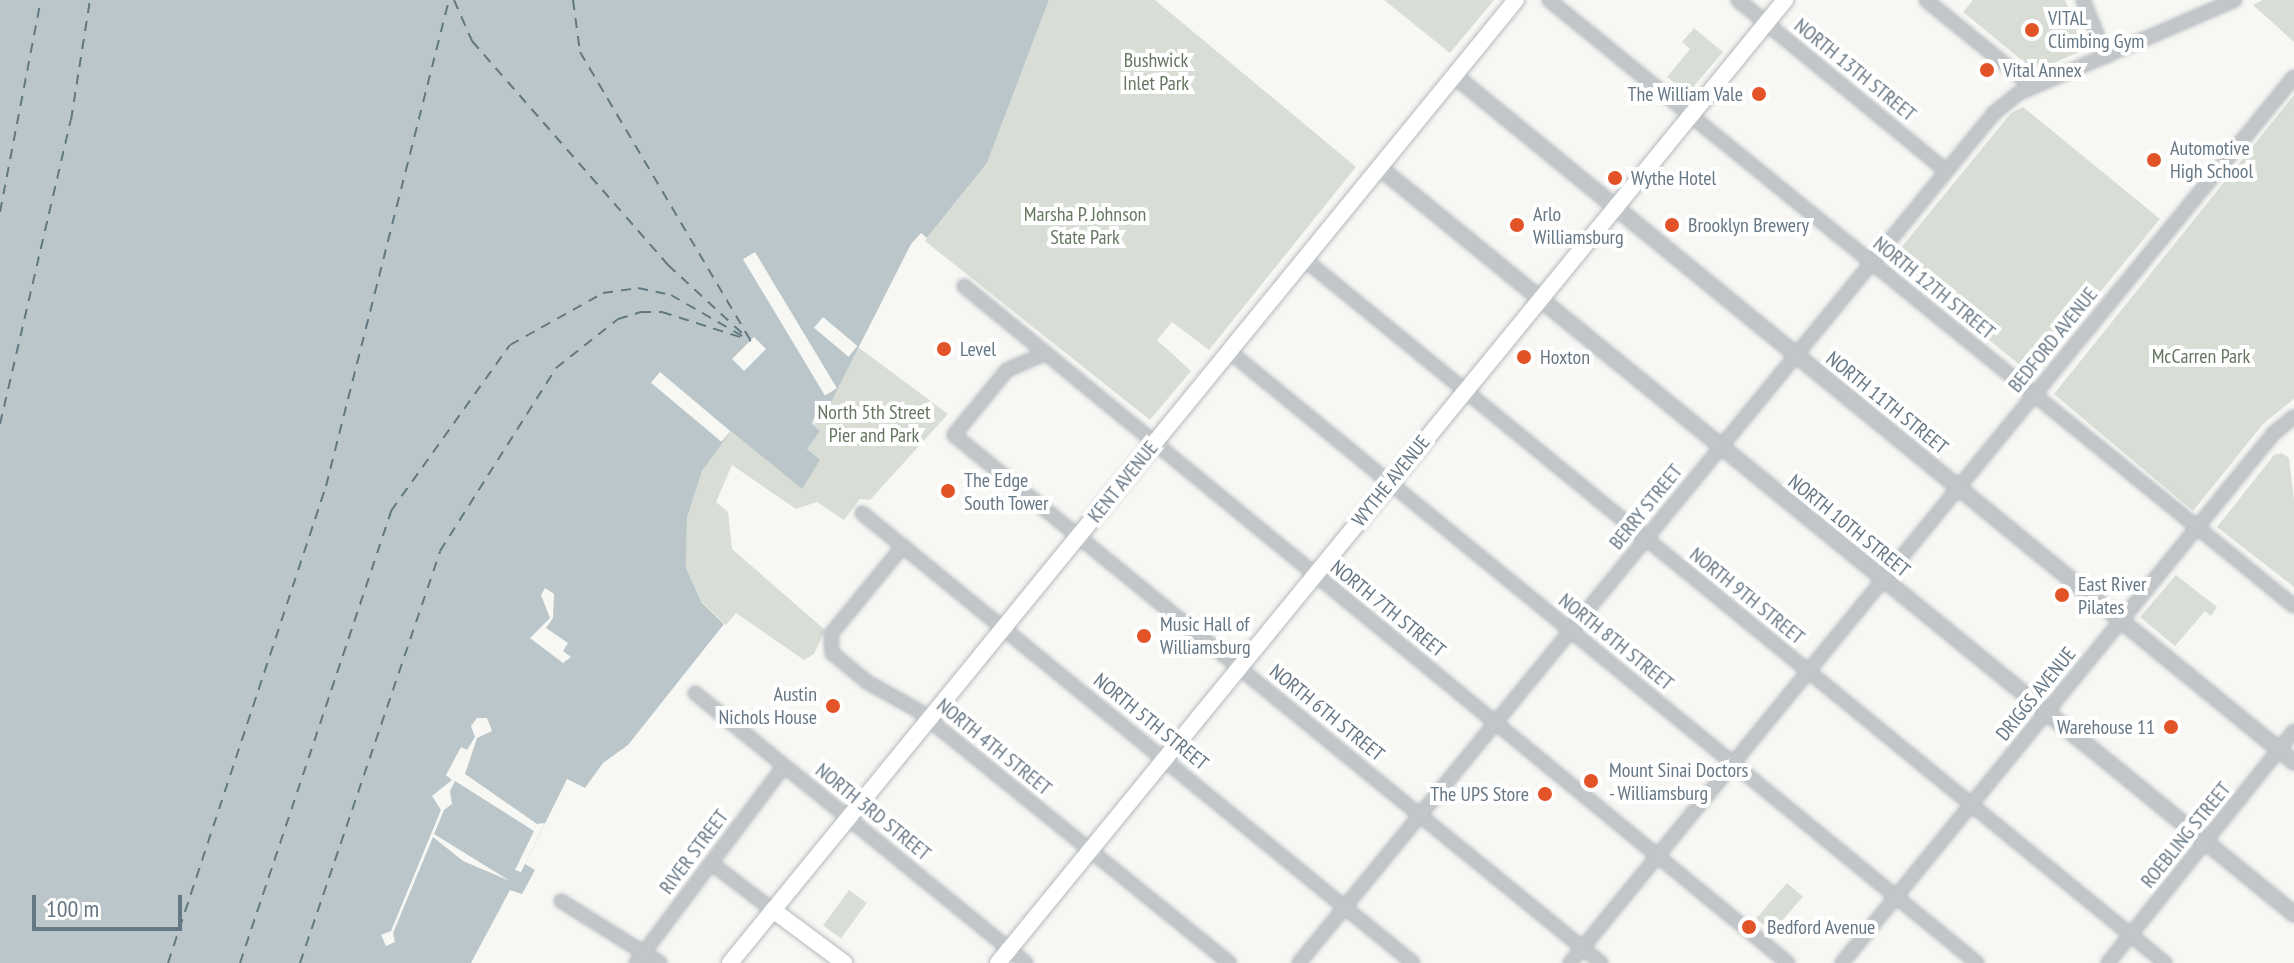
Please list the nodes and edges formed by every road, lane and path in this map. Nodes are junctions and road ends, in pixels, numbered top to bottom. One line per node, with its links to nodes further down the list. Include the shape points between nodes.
1 (1516, 0): 11 (main road, KENT AVENUE)
2 (1549, 0): 14 (street, NORTH 12TH STREET)
3 (1738, 0): 9 (street, NORTH 13TH STREET)
4 (1785, 0): 9 (main road, WYTHE AVENUE)
5 (1926, 0): 13 (street)
6 (2083, 0): 10 (street)
7 (2235, 0): 8 (street, BERRY STREET)
8 (2214, 4): 10 (street, BERRY STREET)
9 (1766, 23): 14 (main road, WYTHE AVENUE); 16 (street, NORTH 13TH STREET)
10 (2106, 57): 13 (street, BERRY STREET)
11 (1455, 76): 15 (main road, KENT AVENUE); 17 (street, NORTH 11TH STREET)
12 (2294, 77): 26 (street, BEDFORD AVENUE)
13 (2033, 87): 16 (street, BERRY STREET, via 2004,103)
14 (1691, 115): 17 (main road, WYTHE AVENUE); 19 (street, NORTH 12TH STREET)
15 (1380, 168): 18 (main road, KENT AVENUE); 21 (street, NORTH 10TH STREET)
16 (1946, 171): 19 (street, BERRY STREET)
17 (1615, 208): 21 (main road, WYTHE AVENUE); 24 (street, NORTH 11TH STREET)
18 (1304, 259): 22 (main road, KENT AVENUE); 25 (street, NORTH 9TH STREET)
19 (1871, 263): 24 (street, BERRY STREET); 26 (street, NORTH 12TH STREET)
20 (964, 286): 23 (street, NORTH 7TH STREET)
21 (1541, 299): 25 (main road, WYTHE AVENUE); 29 (street, NORTH 10TH STREET)
22 (1230, 352): 28 (main road, KENT AVENUE); 30 (street, NORTH 8TH STREET)
23 (1046, 353): 28 (street, NORTH 7TH STREET); 34 (street, NORTH 6TH STREET, via 1007,370 954,435)
24 (1796, 354): 29 (street, BERRY STREET); 31 (street, NORTH 11TH STREET)
25 (1465, 391): 30 (main road, WYTHE AVENUE); 35 (street, NORTH 9TH STREET)
26 (2034, 395): 31 (street, BEDFORD AVENUE); 33 (street, NORTH 12TH STREET)
27 (2294, 417): 33 (street, DRIGGS AVENUE, via 2274,433)
28 (1155, 443): 34 (main road, KENT AVENUE); 37 (street, NORTH 7TH STREET)
29 (1721, 447): 35 (street, BERRY STREET); 38 (street, NORTH 10TH STREET)
30 (1390, 482): 37 (main road, WYTHE AVENUE); 42 (street, NORTH 8TH STREET)
31 (1959, 487): 38 (street, BEDFORD AVENUE); 40 (street, NORTH 11TH STREET)
32 (862, 513): 36 (street, NORTH 5TH STREET)
33 (2197, 529): 39 (street, NORTH 12TH STREET); 40 (street, DRIGGS AVENUE)
34 (1080, 535): 41 (main road, KENT AVENUE); 43 (street, NORTH 6TH STREET)
35 (1646, 539): 42 (street, BERRY STREET); 44 (street, NORTH 9TH STREET)
36 (903, 546): 41 (street, NORTH 5TH STREET); 47 (street, NORTH 4TH STREET, via 836,628 829,646 867,682)
37 (1315, 575): 43 (main road, WYTHE AVENUE); 48 (street, NORTH 7TH STREET)
38 (1883, 580): 44 (street, BEDFORD AVENUE); 46 (street, NORTH 10TH STREET)
39 (2294, 606)
40 (2122, 621): 46 (street, DRIGGS AVENUE); 50 (street, NORTH 11TH STREET)
41 (1003, 628): 47 (main road, KENT AVENUE); 51 (street, NORTH 5TH STREET)
42 (1570, 630): 48 (street, BERRY STREET); 53 (street, NORTH 8TH STREET)
43 (1239, 667): 51 (main road, WYTHE AVENUE); 56 (street, NORTH 6TH STREET)
44 (1808, 672): 53 (street, BEDFORD AVENUE); 55 (street, NORTH 9TH STREET)
45 (695, 693): 54 (street, NORTH 3RD STREET)
46 (2046, 713): 55 (street, DRIGGS AVENUE); 58 (street, NORTH 10TH STREET)
47 (929, 720): 57 (main road, KENT AVENUE); 59 (street, NORTH 4TH STREET)
48 (1495, 722): 56 (street, BERRY STREET); 60 (street, NORTH 7TH STREET)
49 (2294, 731): 50 (street, ROEBLING STREET)
50 (2280, 751): 52 (street, NORTH 11TH STREET); 58 (street, ROEBLING STREET)
51 (1164, 759): 59 (main road, WYTHE AVENUE); 64 (street, NORTH 5TH STREET)
52 (2294, 762)
53 (1733, 764): 60 (street, BEDFORD AVENUE); 62 (street, NORTH 8TH STREET)
54 (784, 766): 57 (street, NORTH 3RD STREET); 61 (street, RIVER STREET)
55 (1971, 805): 62 (street, DRIGGS AVENUE); 67 (street, NORTH 9TH STREET)
56 (1419, 815): 64 (street, BERRY STREET); 68 (street, NORTH 6TH STREET)
57 (849, 819): 65 (main road, KENT AVENUE); 69 (street, NORTH 3RD STREET)
58 (2206, 843): 66 (street, NORTH 10TH STREET); 67 (street, ROEBLING STREET)
59 (1090, 850): 69 (main road, WYTHE AVENUE); 76 (street, NORTH 4TH STREET)
60 (1658, 856): 68 (street, BEDFORD AVENUE); 81 (street, NORTH 7TH STREET)
61 (711, 863): 65 (street); 70 (street, RIVER STREET)
62 (1896, 897): 82 (street, DRIGGS AVENUE); 83 (street, NORTH 8TH STREET)
63 (561, 901): 70 (street)
64 (1345, 907): 77 (street, BERRY STREET); 78 (street, NORTH 5TH STREET)
65 (773, 910): 72 (main road, KENT AVENUE); 73 (main road)
66 (2294, 914)
67 (2130, 935): 84 (street, ROEBLING STREET); 85 (street, NORTH 9TH STREET)
68 (1582, 948): 79 (street, BEDFORD AVENUE); 80 (street, NORTH 6TH STREET)
69 (1009, 949): 74 (main road, WYTHE AVENUE); 75 (street, NORTH 3RD STREET)
70 (640, 958): 71 (street)
71 (660, 963)
72 (730, 963)
73 (844, 963)
74 (998, 963)
75 (1026, 963)
76 (1229, 963)
77 (1299, 963)
78 (1413, 963)
79 (1570, 963)
80 (1601, 963)
81 (1788, 963)
82 (1842, 963)
83 (1977, 963)
84 (2108, 963)
85 (2165, 963)

